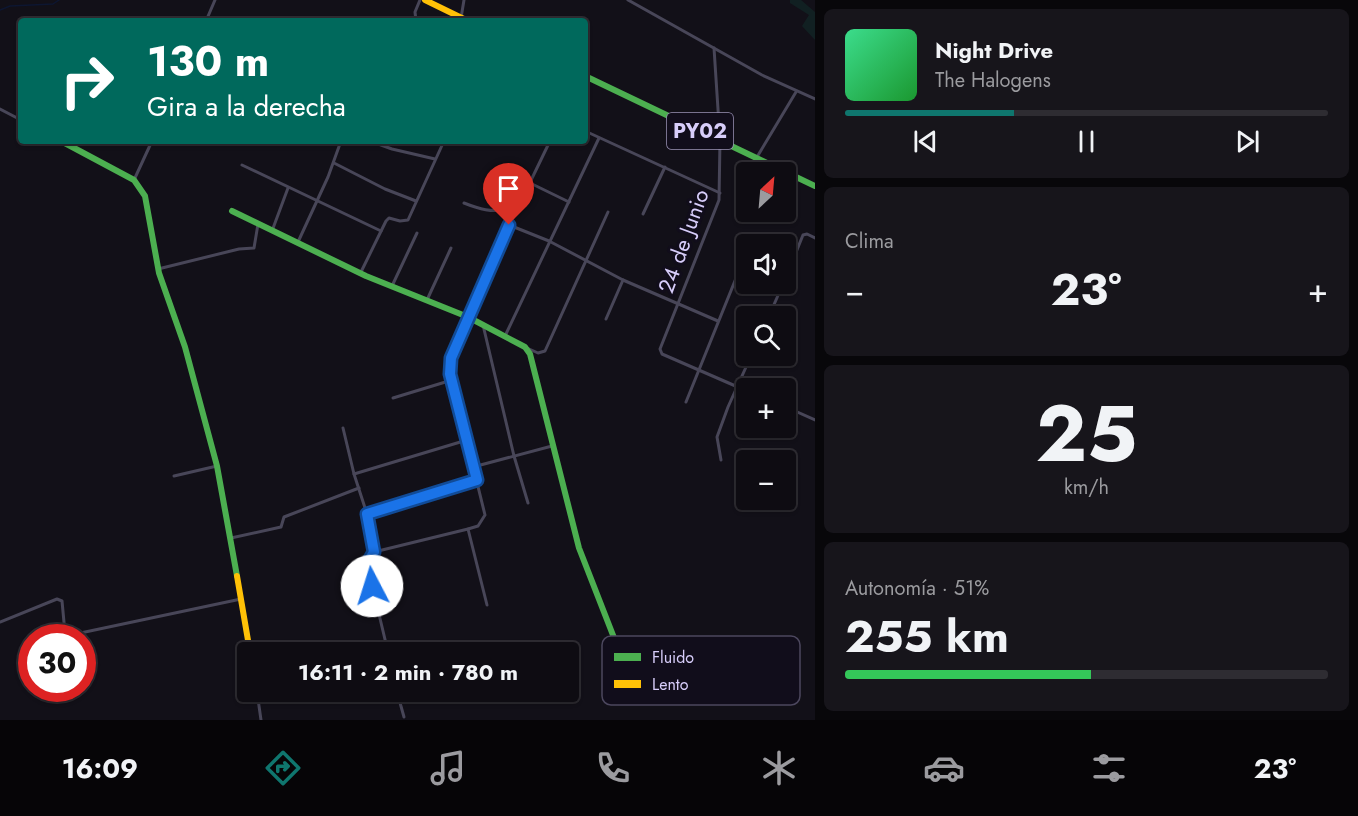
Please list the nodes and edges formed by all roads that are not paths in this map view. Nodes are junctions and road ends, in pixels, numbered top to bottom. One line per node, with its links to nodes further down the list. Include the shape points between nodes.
1 (216, 0): 5 (street)
2 (422, 0): 6 (street); 7 (street)
3 (464, 0): 8 (street)
4 (628, 0): 9 (street)
5 (207, 18)
6 (416, 18)
7 (462, 18)
8 (466, 18)
9 (714, 48): 11 (street); 17 (street, 24 de Junio)
10 (588, 77): 17 (street, PY02)
11 (796, 92): 12 (street); 24 (street)
12 (815, 99)
13 (0, 109): 14 (street)
14 (18, 118)
15 (588, 133): 16 (street)
16 (599, 138): 28 (street); 36 (street)
17 (720, 140): 24 (street, PY02); 33 (street, 24 de Junio)
18 (66, 144): 29 (street)
19 (151, 144): 29 (street)
20 (340, 144): 26 (street)
21 (378, 144): 25 (street)
22 (443, 144): 25 (street)
23 (549, 144): 30 (street)
24 (756, 158): 31 (street, PY02)
25 (436, 159): 35 (street)
26 (333, 162): 34 (street); 35 (street)
27 (242, 165): 32 (street)
28 (665, 167): 33 (street); 41 (street)
29 (134, 180): 53 (street, via 145,196)
30 (530, 183): 36 (street); 40 (street)
31 (815, 186)
32 (289, 187): 34 (street); 44 (street)
33 (720, 193): 59 (street, 24 de Junio)
34 (317, 201): 45 (street); 49 (street)
35 (416, 201): 45 (street, via 408,220 389,218)
36 (569, 202): 48 (street)
37 (464, 203): 40 (street, via 484,211 508,209)
38 (232, 211): 42 (street)
39 (608, 212): 52 (street)
40 (515, 213): 43 (street)
41 (643, 214)
42 (258, 224): 44 (street); 53 (street, via 254,248)
43 (509, 225): 48 (street); 60 (street)
44 (272, 231): 49 (street)
45 (381, 231): 54 (street)
46 (417, 232): 57 (street)
47 (815, 238): 51 (street, via 803,235)
48 (550, 242): 52 (street); 64 (street)
49 (297, 244): 54 (street)
50 (451, 248): 58 (street)
51 (796, 251)
52 (585, 261): 56 (street); 65 (street, via 544,351 538,353)
53 (158, 269): 78 (street, via 185,347)
54 (360, 274): 57 (street)
55 (736, 278): 62 (street)
56 (623, 280): 59 (street); 61 (street)
57 (392, 286): 58 (street)
58 (427, 300): 60 (street)
59 (678, 302): 62 (street); 66 (street, 24 de Junio, via 660,349 662,354)
60 (468, 317): 63 (street); 67 (street, via 451,358)
61 (606, 319)
62 (718, 321): 66 (street)
63 (483, 324): 64 (street); 76 (street)
64 (505, 336): 65 (street)
65 (525, 347): 75 (street)
66 (699, 371): 68 (street); 70 (street)
67 (452, 380): 69 (street); 74 (street)
68 (736, 387): 77 (street, via 717,437)
69 (393, 398)
70 (686, 402)
71 (796, 411): 72 (street)
72 (815, 420)
73 (343, 428): 80 (street)
74 (467, 440): 79 (street); 80 (street)
75 (554, 445): 76 (street); 92 (street, via 586,569)
76 (514, 456): 79 (street); 84 (street)
77 (721, 460)
78 (217, 466): 81 (street); 87 (street)
79 (473, 467): 82 (street)
80 (354, 474): 83 (street)
81 (174, 476)
82 (477, 480): 85 (street); 86 (street, via 485,515 482,522)
83 (359, 488): 85 (street); 87 (street, via 284,517 281,527)
84 (528, 504)
85 (367, 514): 88 (street)
86 (468, 529): 88 (street); 90 (street)
87 (231, 538): 89 (street)
88 (374, 552): 94 (street, via 367,564)
89 (241, 599): 91 (street, via 71,635 65,633 64,606 57,599); 93 (street)
90 (487, 605)
91 (0, 622)
92 (613, 636)
93 (248, 642)
94 (386, 642)
95 (258, 702): 98 (street)
96 (400, 702): 97 (street)
97 (404, 717)
98 (261, 720)

